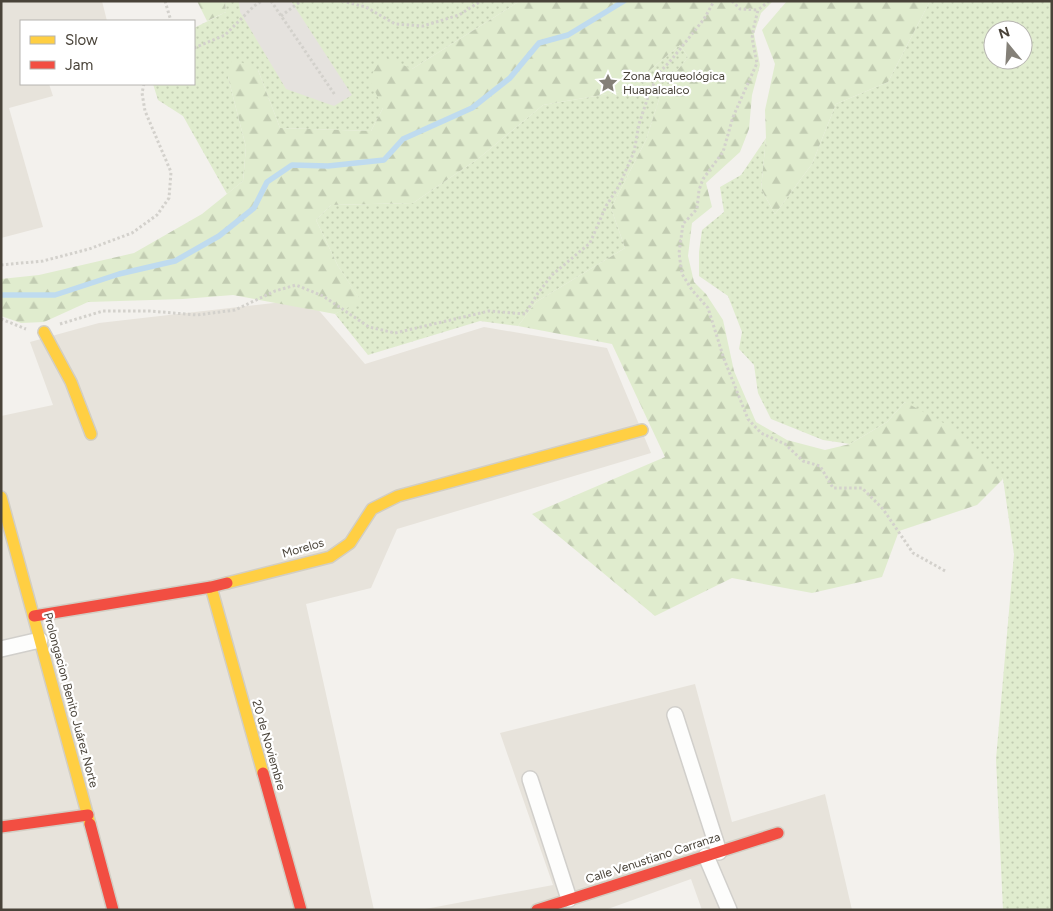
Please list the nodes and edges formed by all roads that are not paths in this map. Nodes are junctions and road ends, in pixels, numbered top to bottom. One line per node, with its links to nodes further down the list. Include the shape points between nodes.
1 (44, 332): 3 (street, via 66,369 83,406)
2 (642, 430): 5 (street, Morelos, via 398,496 372,509 350,543 330,557)
3 (91, 434)
4 (1, 497): 6 (street, Prolongacion Benito Juárez Norte)
5 (211, 587): 6 (street, Morelos); 17 (street, 20 de Noviembre)
6 (34, 616): 7 (street, Prolongacion Benito Juárez Norte)
7 (40, 640): 8 (street); 11 (street, Prolongacion Benito Juárez Norte)
8 (1, 649)
9 (675, 715): 14 (street)
10 (530, 779): 15 (street)
11 (88, 815): 12 (street); 16 (street, Prolongacion Benito Juárez Norte)
12 (1, 827)
13 (778, 833): 14 (street, Calle Venustiano Carranza)
14 (712, 854): 15 (street, Calle Venustiano Carranza); 19 (street)
15 (569, 899): 18 (street, Calle Venustiano Carranza)
16 (113, 910)
17 (301, 910)
18 (537, 910)
19 (729, 910)

